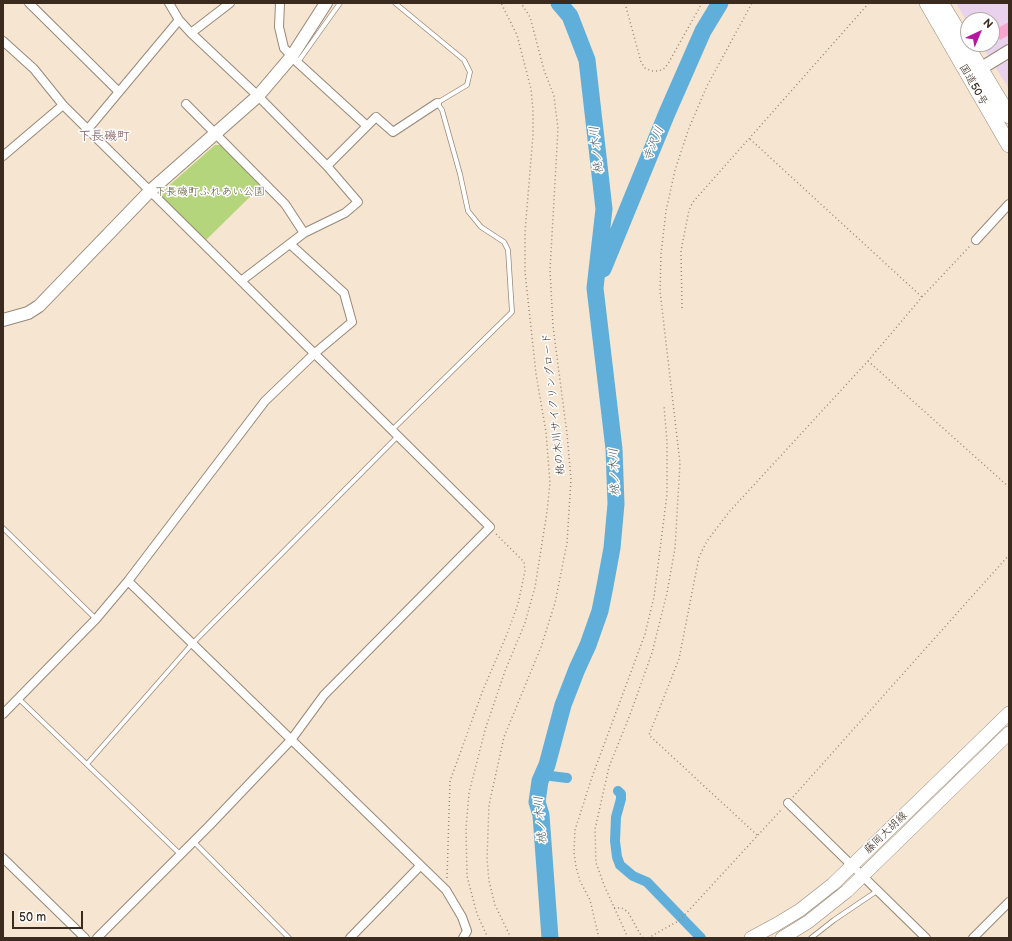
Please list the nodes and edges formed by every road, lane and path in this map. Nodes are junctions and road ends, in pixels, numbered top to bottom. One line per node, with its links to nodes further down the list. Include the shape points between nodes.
1 (29, 3): 22 (street)
2 (169, 3): 16 (street)
3 (230, 3): 17 (street)
4 (280, 3): 20 (street, via 279,27 284,48)
5 (326, 3): 20 (street)
6 (340, 3): 20 (lane)
7 (396, 3): 24 (lane, via 464,60 470,72 467,85)
8 (501, 3): 79 (path, via 517,35 531,89 533,135 525,232 525,272 546,432 550,483 535,587 525,622 485,730 469,793 466,828 467,876 477,914)
9 (522, 3): 80 (path, 桃の木川サイクリングロード, via 530,17 544,70 554,96 558,129 550,270 571,479 567,543 555,603 541,647 504,737 489,805 489,881 495,905)
10 (625, 3): 11 (path, via 641,62 645,68 652,71 665,68)
11 (702, 3)
12 (752, 3): 72 (path, via 707,86 689,128 675,170 666,211 660,291 680,463 677,526 667,593 652,653 609,767 594,829 596,863)
13 (869, 3): 31 (path)
14 (927, 3): 32 (highway, 国道50号)
15 (941, 3): 21 (highway, 国道50号)
16 (179, 20): 17 (street); 22 (street)
17 (191, 33): 23 (street)
18 (3, 42): 26 (street, via 34,70)
19 (1009, 51): 21 (street)
20 (295, 59): 23 (street); 28 (street)
21 (980, 69): 27 (highway, 国道50号)
22 (119, 92): 29 (street)
23 (258, 96): 30 (street); 34 (street)
24 (437, 103): 28 (street, via 393,132 376,117); 47 (lane, via 442,110 468,211 481,227 504,242 508,250 512,312)
25 (186, 104): 30 (street)
26 (63, 105): 29 (street); 33 (street)
27 (1009, 116)
28 (367, 126): 34 (street)
29 (88, 130): 35 (street)
30 (215, 134): 35 (street); 37 (street, via 285,204)
31 (750, 139): 41 (path); 42 (path, via 693,202 689,210 681,250)
32 (1009, 145)
33 (3, 156)
34 (327, 166): 37 (street, via 358,202 345,213)
35 (150, 191): 40 (street); 43 (street, via 39,306 28,313)
36 (1009, 204): 38 (street)
37 (304, 233): 39 (street)
38 (976, 240): 41 (path)
39 (290, 244): 40 (street); 44 (street, via 344,293 352,322)
40 (241, 281): 44 (street)
41 (922, 297): 45 (path)
42 (682, 308)
43 (3, 320)
44 (315, 353): 47 (street); 52 (street, via 265,401)
45 (868, 361): 48 (path); 62 (path, via 733,508 707,541 699,557 679,659 649,735)
46 (664, 406): 81 (path, via 667,494 654,597 645,634 592,777 576,830 576,867 590,900)
47 (395, 433): 49 (street); 54 (lane)
48 (1009, 487)
49 (490, 527): 59 (street, via 324,695); 69 (path, via 524,562 525,571 518,604 483,690 450,782)
50 (3, 528): 53 (lane)
51 (1009, 555): 61 (path)
52 (128, 580): 53 (street); 54 (street)
53 (96, 619): 55 (street)
54 (192, 644): 59 (street); 60 (lane)
55 (18, 699): 57 (street); 60 (lane)
56 (1009, 713): 67 (main road, 藤岡大胡線)
57 (3, 714)
58 (1009, 733): 68 (main road, 藤岡大胡線)
59 (291, 740): 63 (street); 66 (street)
60 (87, 764): 64 (lane)
61 (788, 803): 62 (path); 67 (street)
62 (757, 835): 84 (path, via 680,920)
63 (193, 841): 64 (street); 76 (lane)
64 (180, 854): 75 (street)
65 (3, 858): 74 (street)
66 (420, 866): 69 (street); 77 (street)
67 (852, 866): 68 (street); 85 (main road, 藤岡大胡線, via 800,910)
68 (862, 876): 70 (street); 73 (main road, 藤岡大胡線, via 825,909)
69 (446, 890): 78 (street, via 462,917 467,931)
70 (877, 891): 86 (lane); 87 (street)
71 (1009, 902): 88 (street)
72 (614, 908): 82 (path); 83 (path, via 622,908 628,912)
73 (784, 937)
74 (85, 938)
75 (97, 938)
76 (290, 938)
77 (350, 938)
78 (464, 938)
79 (488, 938)
80 (510, 938)
81 (599, 938)
82 (628, 938)
83 (643, 938)
84 (648, 938)
85 (751, 938)
86 (811, 938)
87 (926, 938)
88 (974, 938)

